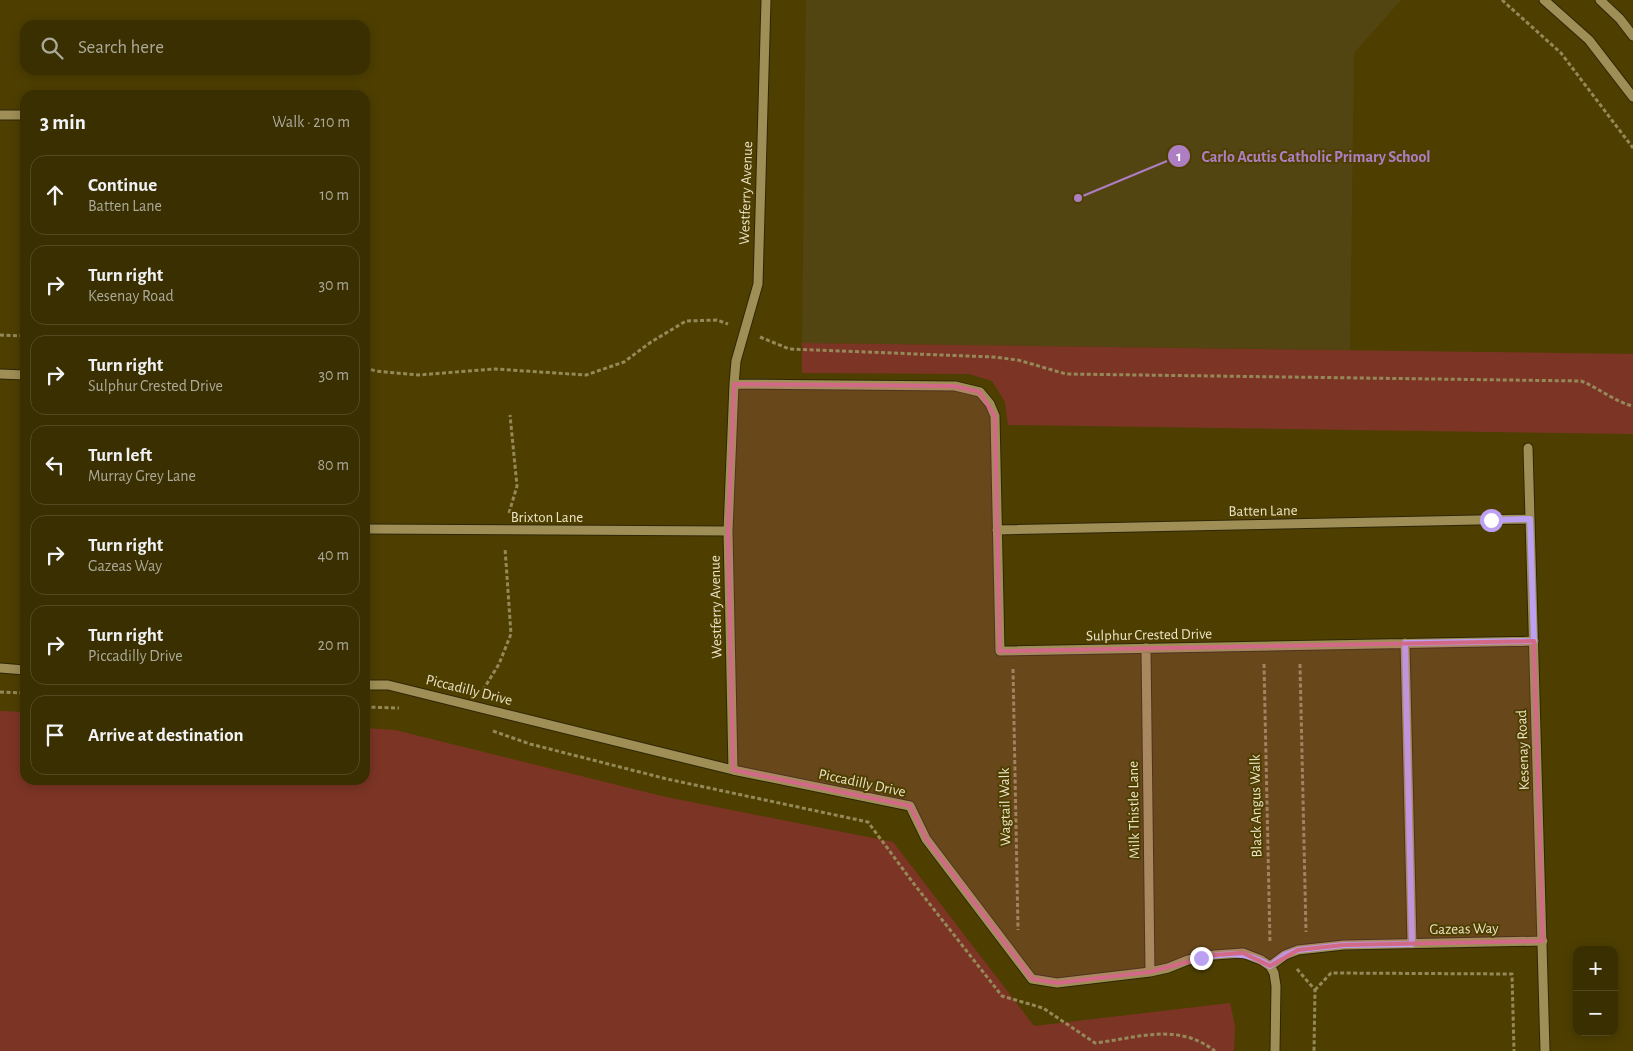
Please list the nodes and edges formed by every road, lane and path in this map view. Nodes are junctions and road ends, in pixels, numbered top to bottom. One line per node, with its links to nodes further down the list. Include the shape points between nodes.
1 (766, 0): 12 (street, Westferry Avenue, via 758,284)
2 (1502, 0): 10 (path, via 1561,53)
3 (1544, 0): 6 (street, via 1589,40)
4 (1600, 0): 5 (street)
5 (1633, 36)
6 (1633, 97)
7 (0, 115): 8 (street)
8 (20, 115)
9 (1633, 138): 10 (path)
10 (1628, 142): 11 (path)
11 (1633, 148)
12 (745, 331): 15 (path, via 717,320 686,321 624,362 586,375 495,369 418,375); 18 (street, Westferry Avenue, via 736,361); 19 (path, via 789,349 994,357 1018,360 1066,374 1581,381)
13 (0, 335): 14 (path)
14 (20, 336)
15 (370, 369)
16 (0, 374): 17 (street)
17 (20, 375)
18 (734, 384): 25 (street, via 955,386 980,392 995,416); 26 (street, Westferry Avenue)
19 (1633, 406)
20 (510, 415): 24 (path, via 517,486)
21 (1528, 448): 22 (street, Kesenay Road)
22 (1530, 519): 25 (street, Batten Lane); 27 (street, Kesenay Road)
23 (370, 529): 24 (street, Brixton Lane)
24 (504, 530): 26 (street, Brixton Lane); 38 (path, via 511,634)
25 (998, 530): 32 (street, via 1000,651)
26 (728, 531): 42 (street, Westferry Avenue)
27 (1534, 641): 28 (street, Sulphur Crested Drive); 43 (street, Kesenay Road)
28 (1405, 643): 29 (street, Sulphur Crested Drive); 44 (street)
29 (1299, 645): 30 (street, Sulphur Crested Drive); 45 (path)
30 (1264, 646): 31 (street, Sulphur Crested Drive); 48 (path, Black Angus Walk)
31 (1146, 648): 32 (street, Sulphur Crested Drive); 49 (street, Milk Thistle Lane)
32 (1013, 651): 47 (path, Wagtail Walk)
33 (0, 668): 34 (street)
34 (20, 670)
35 (370, 685): 38 (street, Piccadilly Drive, via 388,685)
36 (0, 692): 37 (path)
37 (20, 693)
38 (474, 706): 42 (street, Piccadilly Drive)
39 (370, 707): 40 (path)
40 (404, 708)
41 (490, 730): 51 (path, via 667,779 868,822 1002,996 1043,1008 1096,1044 1159,1033 1185,1036)
42 (733, 770): 47 (street, Piccadilly Drive, via 910,806 926,839)
43 (1543, 941): 44 (street, Gazeas Way); 55 (street, Kesenay Road)
44 (1412, 944): 45 (street, Gazeas Way)
45 (1306, 949): 46 (street, Gazeas Way)
46 (1284, 955): 48 (street, Gazeas Way); 50 (path)
47 (1019, 962): 49 (street, Piccadilly Drive, via 1032,979 1058,983)
48 (1270, 966): 49 (street, Piccadilly Drive, via 1243,953 1206,957); 52 (street, via 1276,986)
49 (1150, 972)
50 (1315, 990): 53 (path); 54 (path, via 1331,973 1512,974)
51 (1215, 1051)
52 (1275, 1051)
53 (1314, 1051)
54 (1514, 1051)
55 (1545, 1051)

